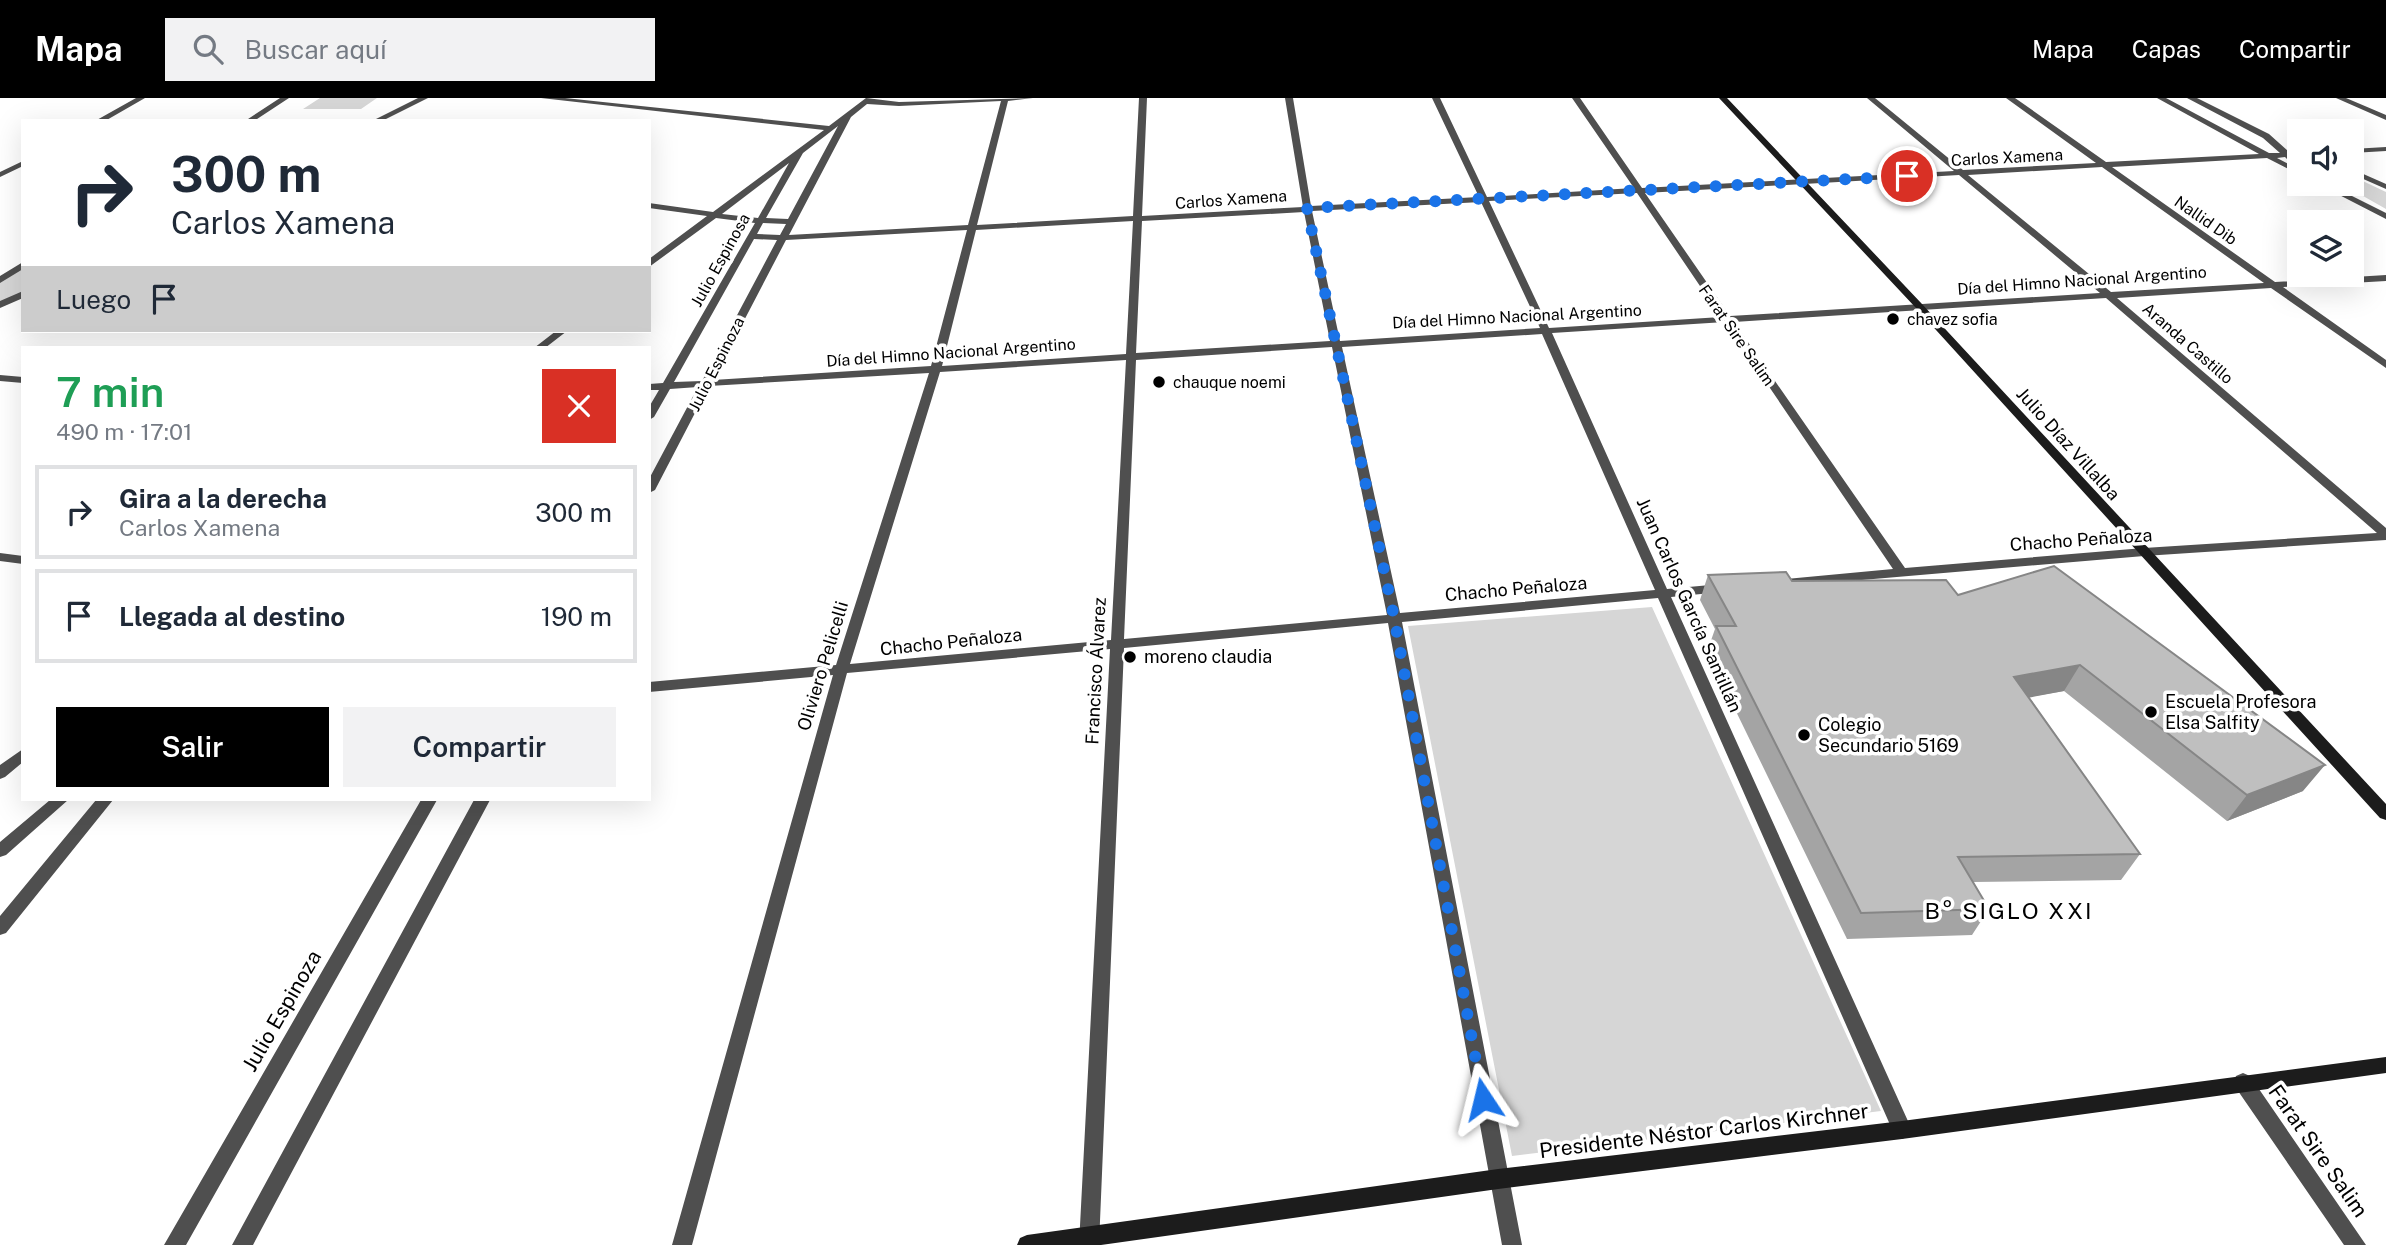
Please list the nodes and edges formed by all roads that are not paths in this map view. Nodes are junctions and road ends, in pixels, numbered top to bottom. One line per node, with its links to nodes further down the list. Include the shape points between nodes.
1 (141, 98): 20 (street)
2 (285, 98): 21 (street)
3 (424, 98): 22 (street)
4 (545, 98): 23 (street)
5 (1029, 98): 16 (street)
6 (1143, 98): 49 (street, Francisco Álvarez)
7 (1289, 98): 46 (street)
8 (1436, 98): 44 (street, Juan Carlos García Santillán)
9 (1576, 98): 42 (street, Farat Sire Salim)
10 (1723, 98): 40 (street, Julio Díaz Villalba)
11 (1871, 98): 37 (street, Aranda Castillo)
12 (2011, 98): 35 (street, Nallid Dib)
13 (2161, 98): 31 (street)
14 (2191, 98): 24 (street)
15 (2340, 98): 19 (street)
16 (1004, 99): 17 (street, via 899,104); 52 (street, Oliviero Pelicelli)
17 (868, 100): 18 (street)
18 (849, 113): 23 (street); 51 (street)
19 (2386, 118)
20 (103, 119)
21 (252, 119)
22 (380, 119)
23 (829, 128): 26 (street)
24 (2266, 136): 25 (street); 29 (street)
25 (2287, 146)
26 (801, 149): 47 (street); 50 (street, Julio Espinosa)
27 (2386, 149): 28 (street)
28 (2364, 150)
29 (2287, 155)
30 (2287, 156): 31 (street, Carlos Xamena)
31 (2266, 157): 35 (street, Carlos Xamena); 36 (street)
32 (0, 162): 33 (street)
33 (21, 163)
34 (21, 164): 38 (street)
35 (2105, 165): 37 (street, Carlos Xamena); 59 (street, Nallid Dib)
36 (2287, 167)
37 (1960, 173): 40 (street, Carlos Xamena); 60 (street, Aranda Castillo)
38 (0, 175)
39 (2364, 177): 41 (street)
40 (1802, 182): 42 (street, Carlos Xamena); 63 (street, Julio Díaz Villalba)
41 (2386, 187)
42 (1637, 190): 44 (street, Carlos Xamena); 64 (street, Farat Sire Salim)
43 (2350, 197): 48 (street)
44 (1482, 198): 46 (street, Carlos Xamena); 65 (street, Juan Carlos García Santillán)
45 (651, 205): 47 (street)
46 (1307, 208): 49 (street, Carlos Xamena); 67 (street)
47 (714, 214): 50 (street); 55 (street)
48 (2386, 216)
49 (1138, 219): 52 (street, Carlos Xamena); 69 (street, Francisco Álvarez)
50 (759, 222): 51 (street); 53 (street, Julio Espinosa)
51 (790, 222): 54 (street)
52 (969, 229): 54 (street, Carlos Xamena); 71 (street, Oliviero Pelicelli)
53 (751, 236): 54 (street, Carlos Xamena); 75 (street, Julio Espinosa)
54 (782, 238): 74 (street, Julio Espinoza)
55 (651, 262)
56 (21, 266): 58 (street)
57 (2386, 278): 59 (street, Día del Himno Nacional Argentino)
58 (0, 280)
59 (2272, 284): 60 (street, Día del Himno Nacional Argentino); 70 (street, Nallid Dib)
60 (2107, 294): 63 (street, Día del Himno Nacional Argentino); 79 (street, Aranda Castillo)
61 (21, 295): 62 (street)
62 (0, 305)
63 (1919, 306): 64 (street, Día del Himno Nacional Argentino); 80 (street, Julio Díaz Villalba)
64 (1726, 319): 65 (street, Día del Himno Nacional Argentino); 83 (street, Farat Sire Salim)
65 (1545, 329): 67 (street, Día del Himno Nacional Argentino); 86 (street, Juan Carlos García Santillán)
66 (559, 333): 68 (street)
67 (1337, 342): 69 (street, Día del Himno Nacional Argentino); 87 (street)
68 (542, 346)
69 (1131, 355): 71 (street, Día del Himno Nacional Argentino); 88 (street, Francisco Álvarez)
70 (2386, 365)
71 (936, 368): 74 (street, Día del Himno Nacional Argentino); 89 (street, Oliviero Pelicelli)
72 (0, 379): 73 (street)
73 (21, 380)
74 (706, 385): 75 (street, Día del Himno Nacional Argentino); 78 (street, Julio Espinoza)
75 (667, 386): 76 (street, Día del Himno Nacional Argentino); 77 (street, Julio Espinoza)
76 (651, 387)
77 (651, 414)
78 (651, 486)
79 (2386, 535): 80 (street, Chacho Peñaloza)
80 (2144, 552): 83 (street, Chacho Peñaloza); 97 (street, Julio Díaz Villalba)
81 (0, 557): 82 (street)
82 (21, 559)
83 (1900, 571): 84 (street, Chacho Peñaloza)
84 (1760, 584)
85 (1732, 587): 86 (street, Chacho Peñaloza)
86 (1663, 594): 87 (street, Chacho Peñaloza); 102 (street, Juan Carlos García Santillán)
87 (1394, 617): 88 (street, Chacho Peñaloza); 103 (street)
88 (1116, 644): 89 (street, Chacho Peñaloza); 104 (street, Francisco Álvarez)
89 (841, 671): 90 (street, Chacho Peñaloza); 107 (street, Oliviero Pelicelli)
90 (651, 687)
91 (21, 756): 92 (street)
92 (0, 773)
93 (59, 801): 98 (street)
94 (104, 801): 99 (street)
95 (428, 801): 105 (street, Julio Espinoza)
96 (481, 801): 106 (street)
97 (2386, 814)
98 (0, 851)
99 (0, 928)
100 (2386, 1065): 101 (street, Presidente Néstor Carlos Kirchner)
101 (2243, 1082): 102 (street, Presidente Néstor Carlos Kirchner); 110 (street, Farat Sire Salim)
102 (1902, 1130): 103 (street, Presidente Néstor Carlos Kirchner)
103 (1498, 1179): 104 (street, Presidente Néstor Carlos Kirchner); 109 (street)
104 (1089, 1241): 108 (street, Presidente Néstor Carlos Kirchner)
105 (174, 1245)
106 (242, 1245)
107 (682, 1245)
108 (1027, 1245)
109 (1512, 1245)
110 (2356, 1245)

